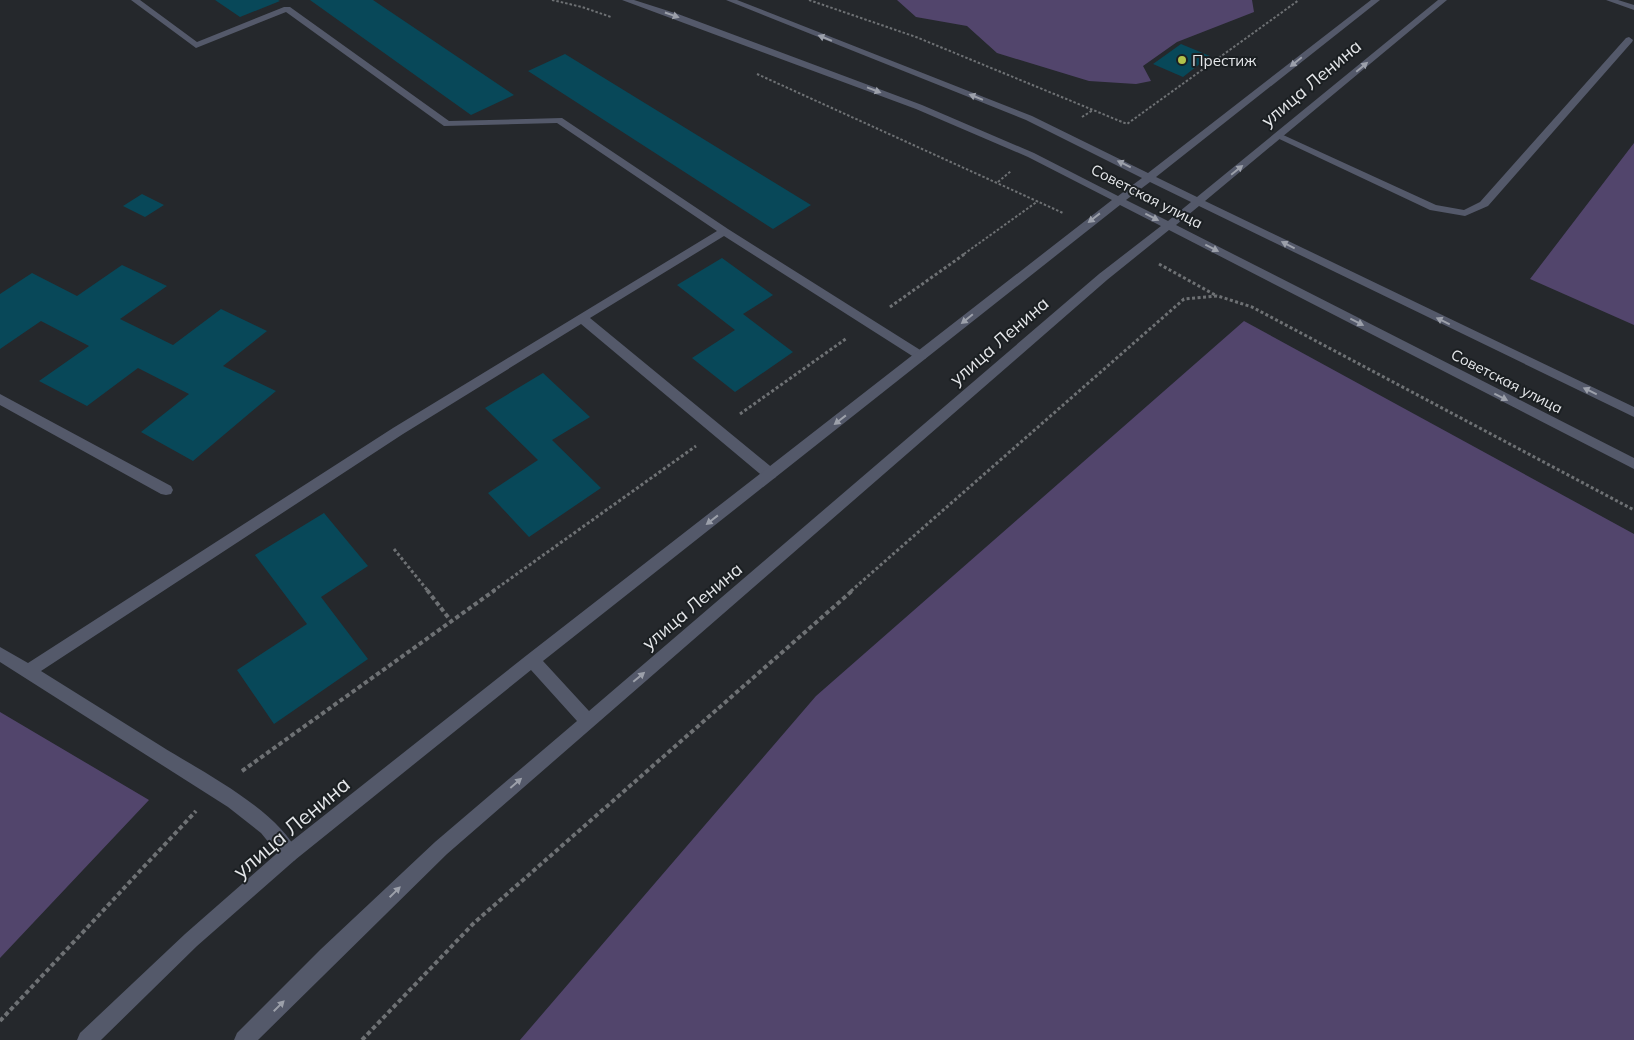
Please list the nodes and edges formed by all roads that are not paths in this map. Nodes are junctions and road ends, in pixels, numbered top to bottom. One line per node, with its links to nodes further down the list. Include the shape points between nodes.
1 (136, 0): 14 (street, via 196,45 287,9 447,124 559,120)
2 (626, 0): 11 (street, Советская улица, one-way to 11, via 919,107 1031,155)
3 (730, 0): 10 (street, Советская улица, one-way to 3, via 1029,118)
4 (1376, 0): 10 (street, улица Ленина, one-way to 10)
5 (1443, 0): 9 (street, улица Ленина, one-way to 5)
6 (1610, 0): 7 (street)
7 (1634, 8)
8 (1629, 40): 9 (street, via 1484,204 1465,212 1434,208)
9 (1278, 136): 12 (street, улица Ленина, one-way to 9)
10 (1150, 176): 11 (street, улица Ленина); 12 (street, Советская улица)
11 (1118, 200): 13 (street, Советская улица, one-way to 13); 16 (street, улица Ленина, one-way to 16)
12 (1199, 201): 13 (street, улица Ленина); 18 (street, Советская улица, one-way to 12)
13 (1169, 225): 19 (street, Советская улица, one-way to 19); 25 (street, улица Ленина, one-way to 13, via 1103,277)
14 (724, 231): 15 (street); 16 (street)
15 (582, 318): 20 (street); 24 (street, via 398,431)
16 (921, 356): 20 (street, улица Ленина, one-way to 20)
17 (0, 399): 21 (street)
18 (1634, 412)
19 (1634, 464)
20 (770, 474): 23 (street, улица Ленина, one-way to 23)
21 (166, 490)
22 (0, 654): 24 (street)
23 (532, 660): 25 (street); 26 (street, улица Ленина)
24 (27, 672): 26 (street, via 234,801 267,827)
25 (588, 721): 28 (street, улица Ленина, one-way to 25, via 441,848)
26 (289, 854): 27 (street, улица Ленина, via 191,940)
27 (88, 1040)
28 (244, 1040)

